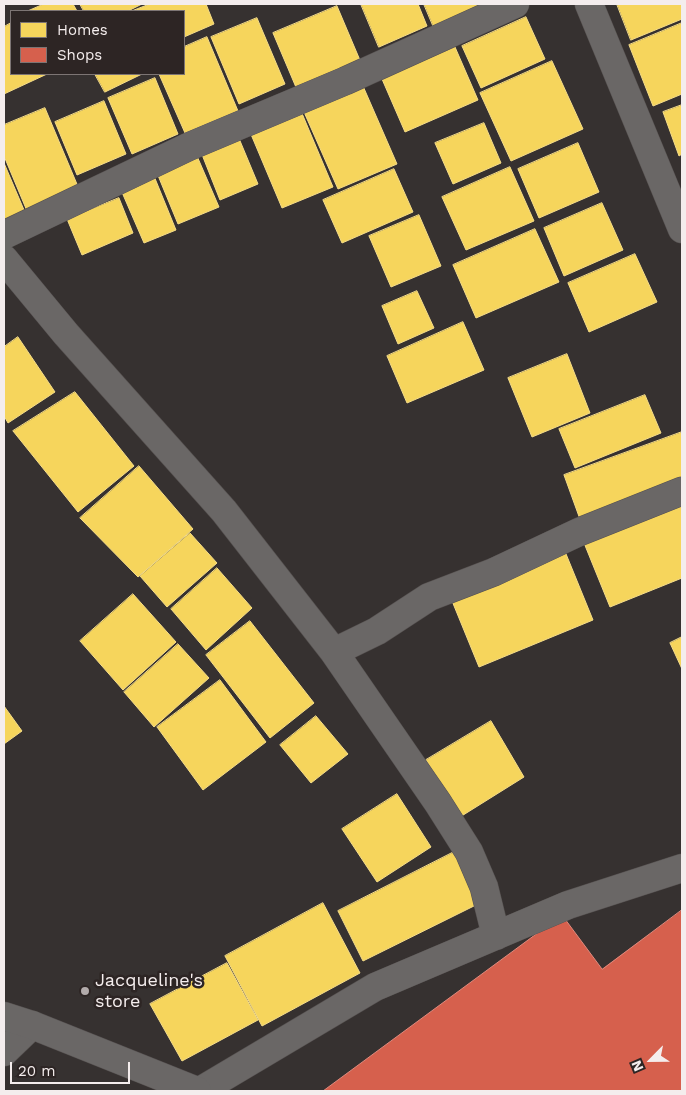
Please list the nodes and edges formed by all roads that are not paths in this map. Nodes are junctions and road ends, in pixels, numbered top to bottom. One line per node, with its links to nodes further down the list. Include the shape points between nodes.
1 (515, 4): 4 (street, via 344,81 188,146)
2 (589, 4): 3 (street)
3 (682, 230)
4 (4, 235)
5 (4, 259): 7 (street, via 66,334 224,511)
6 (682, 492): 7 (street, via 579,532 494,572 429,597 377,630)
7 (334, 652): 9 (street, via 469,852 484,887)
8 (682, 868): 9 (street, via 568,905)
9 (496, 936): 13 (street, via 375,987)
10 (4, 1016): 11 (street)
11 (32, 1025): 12 (street); 13 (street)
12 (4, 1052)
13 (198, 1091)

